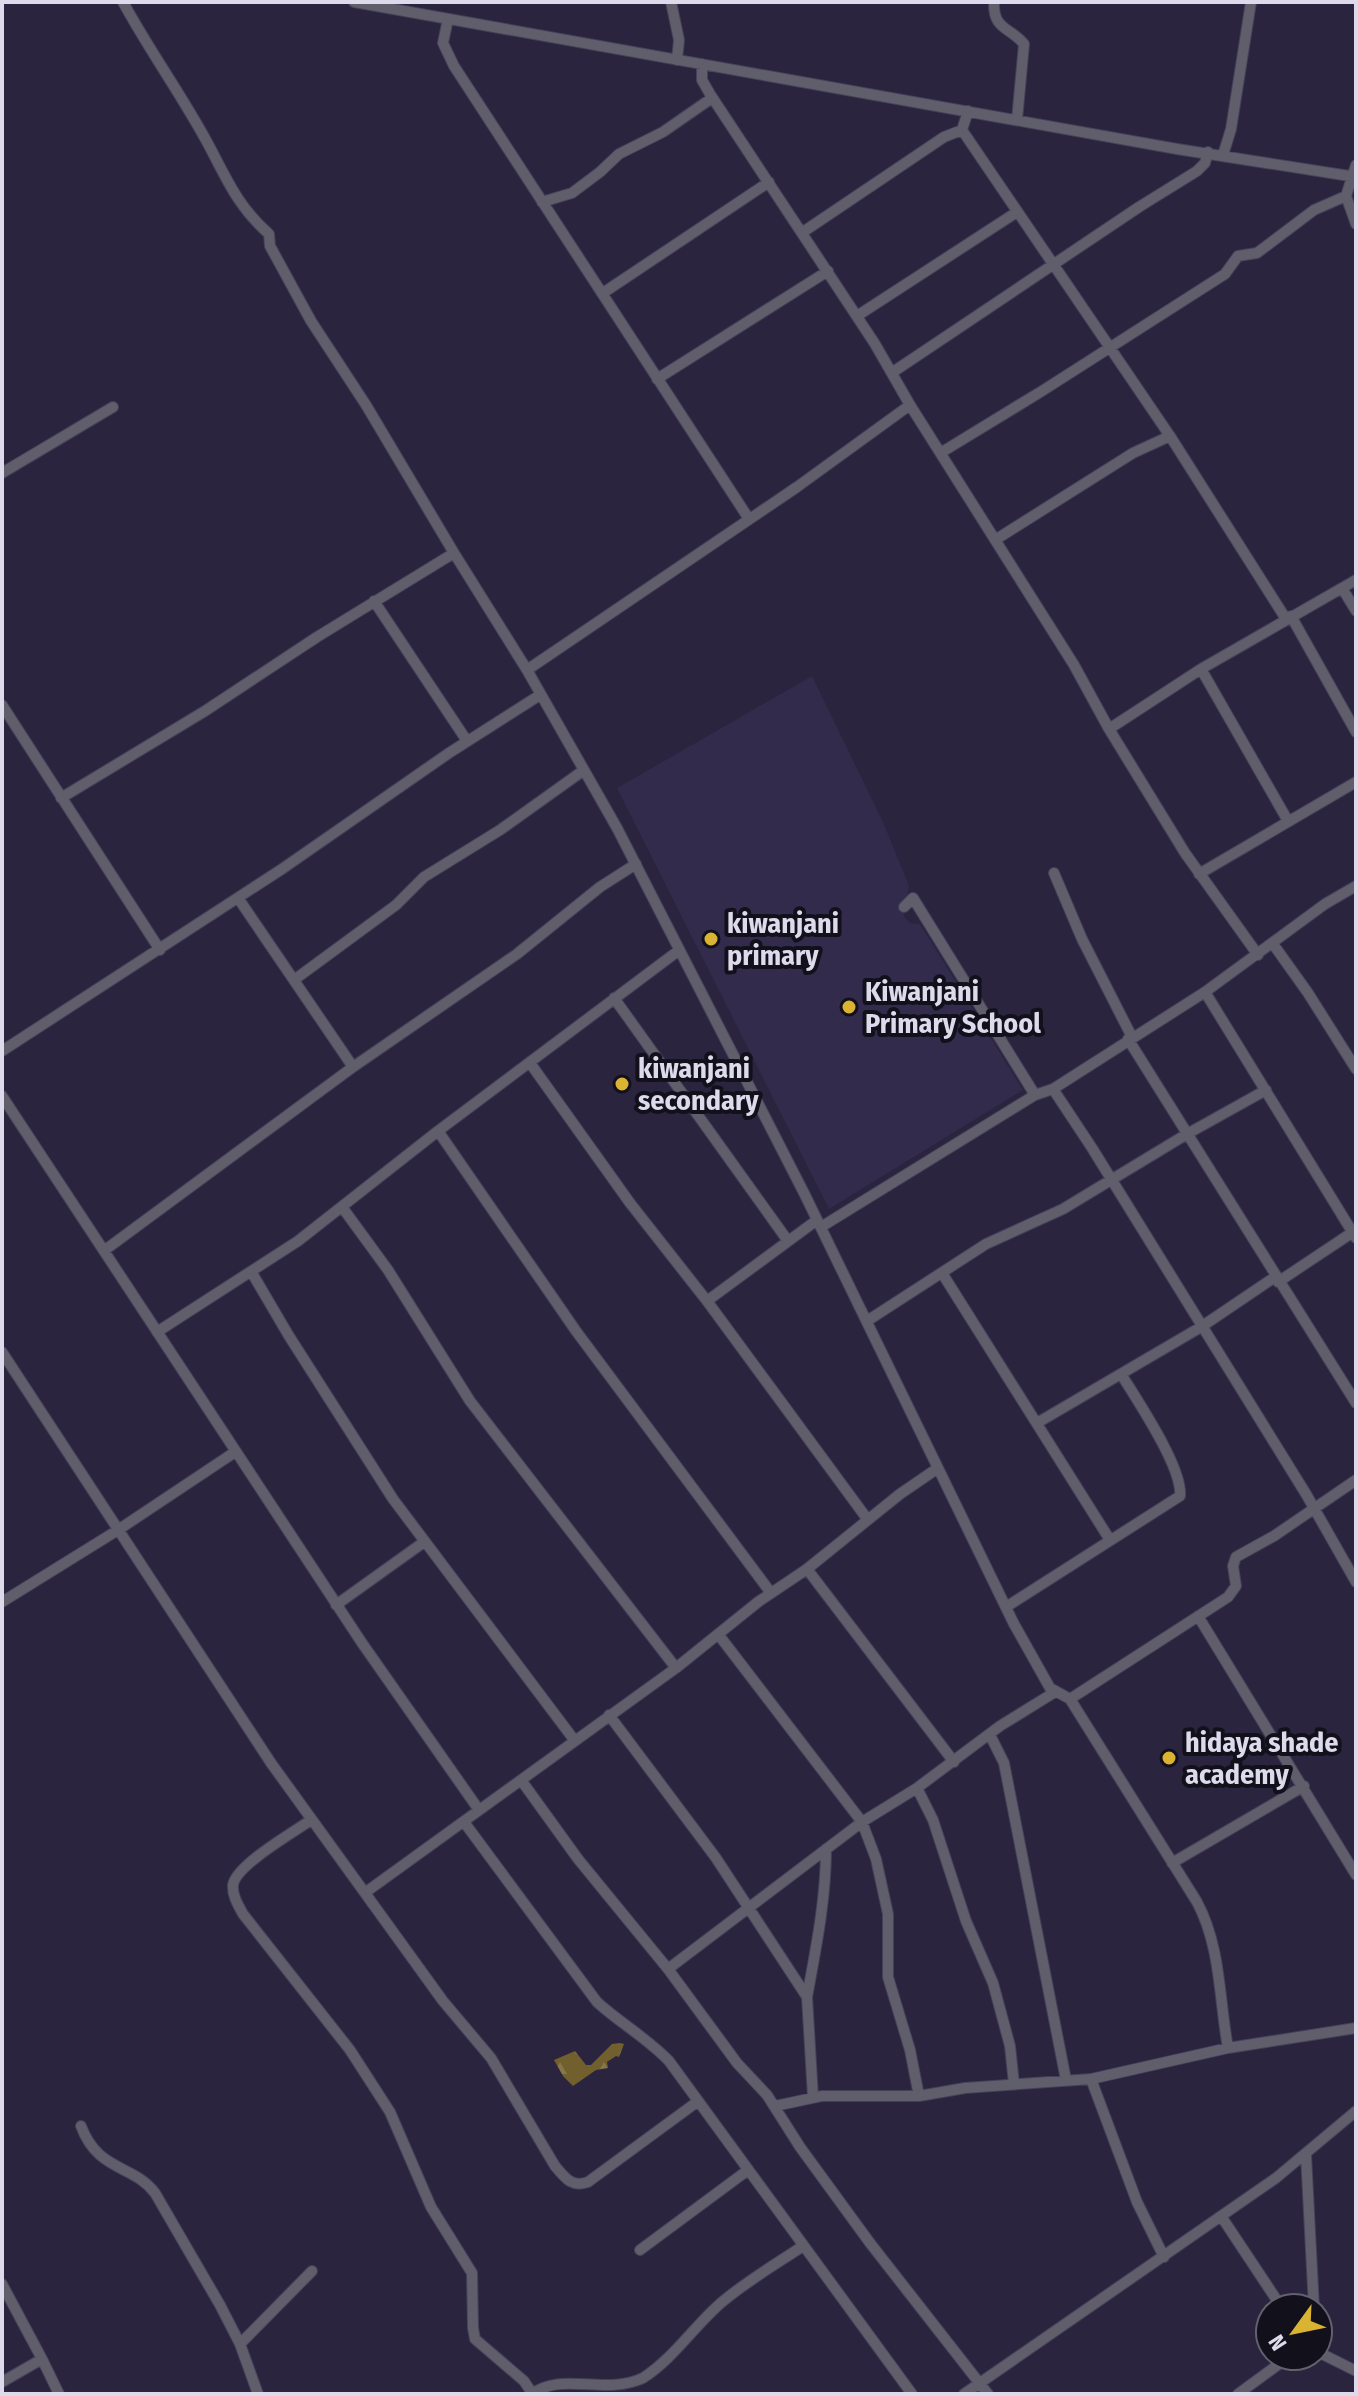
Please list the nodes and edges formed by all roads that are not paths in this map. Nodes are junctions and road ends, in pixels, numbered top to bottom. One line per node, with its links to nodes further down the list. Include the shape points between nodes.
1 (123, 2): 36 (street, via 229,187 269,234 270,246 311,321)
2 (354, 2): 6 (street)
3 (671, 2): 7 (street, via 679,40)
4 (994, 2): 11 (street, via 1000,26 1024,44)
5 (1251, 2): 14 (street)
6 (448, 19): 7 (street); 18 (street, via 443,37 447,54)
7 (677, 60): 8 (street)
8 (702, 64): 9 (street, via 702,80); 10 (street)
9 (712, 98): 16 (street); 18 (street, via 619,154 572,193)
10 (968, 111): 11 (street); 12 (street)
11 (1017, 120): 13 (street)
12 (962, 130): 19 (street); 21 (street)
13 (1208, 152): 14 (street); 22 (street, via 1197,171)
14 (1223, 155): 15 (street)
15 (1354, 173): 17 (street)
16 (769, 182): 21 (street); 24 (street)
17 (1346, 196): 20 (street); 26 (street, via 1314,210 1257,253 1238,256 1225,274)
18 (542, 202): 24 (street)
19 (1017, 212): 22 (street); 25 (street)
20 (1356, 224)
21 (803, 232): 23 (street)
22 (1052, 266): 26 (street); 27 (street)
23 (828, 271): 25 (street); 28 (street)
24 (603, 293): 28 (street)
25 (857, 316): 27 (street)
26 (1108, 348): 31 (street); 32 (street)
27 (893, 372): 29 (street)
28 (657, 379): 34 (street)
29 (910, 405): 32 (street); 34 (street)
30 (113, 407): 33 (street)
31 (1170, 436): 35 (street, via 1133,453); 41 (street)
32 (942, 452): 35 (street)
33 (2, 473)
34 (749, 519): 43 (street)
35 (995, 540): 46 (street)
36 (454, 553): 39 (street); 43 (street)
37 (1356, 580): 38 (street)
38 (1342, 588): 40 (street); 41 (street)
39 (374, 601): 48 (street); 51 (street)
40 (1356, 611)
41 (1289, 618): 42 (street); 47 (street)
42 (1201, 669): 46 (street); 52 (street)
43 (527, 670): 44 (street)
44 (540, 695): 48 (street); 49 (street)
45 (2, 705): 51 (street)
46 (1109, 729): 55 (street)
47 (1356, 732)
48 (467, 741): 57 (street)
49 (584, 770): 53 (street); 63 (street, via 424,877 396,905)
50 (1356, 782): 52 (street)
51 (61, 798): 60 (street)
52 (1288, 821): 55 (street)
53 (636, 864): 61 (street); 69 (street)
54 (1054, 873): 66 (street)
55 (1199, 874): 62 (street)
56 (1356, 886): 59 (street)
57 (238, 898): 60 (street); 63 (street)
58 (904, 907): 73 (street, via 913,898)
59 (1273, 944): 62 (street); 70 (street)
60 (160, 950): 67 (street)
61 (678, 951): 65 (street); 79 (street)
62 (1258, 955): 64 (street)
63 (294, 980): 69 (street)
64 (1205, 992): 66 (street); 72 (street)
65 (614, 998): 68 (street); 81 (street)
66 (1130, 1038): 71 (street); 76 (street)
67 (2, 1051)
68 (530, 1063): 75 (street); 86 (street)
69 (353, 1067): 82 (street)
70 (1356, 1069)
71 (1053, 1089): 73 (street); 77 (street)
72 (1266, 1090): 76 (street); 80 (street)
73 (1035, 1095): 79 (street)
74 (2, 1096): 82 (street)
75 (438, 1131): 78 (street); 104 (street, via 576,1331)
76 (1187, 1134): 77 (street); 85 (street)
77 (1112, 1180): 84 (street, via 986,1244); 88 (street)
78 (342, 1207): 83 (street); 110 (street, via 470,1401)
79 (819, 1224): 81 (street); 87 (street)
80 (1355, 1233): 85 (street)
81 (788, 1241): 86 (street)
82 (105, 1250): 89 (street)
83 (252, 1273): 89 (street); 101 (street)
84 (942, 1273): 87 (street); 93 (street)
85 (1277, 1279): 88 (street); 92 (street)
86 (707, 1301): 98 (street)
87 (867, 1321): 95 (street)
88 (1201, 1327): 91 (street); 97 (street)
89 (157, 1332): 94 (street)
90 (2, 1352): 99 (street)
91 (1121, 1374): 93 (street); 100 (street, via 1174,1467 1181,1493)
92 (1356, 1403)
93 (1037, 1423): 100 (street)
94 (235, 1452): 99 (street); 106 (street)
95 (938, 1468): 98 (street); 107 (street)
96 (1356, 1480): 97 (street)
97 (1315, 1508): 103 (street); 108 (street, via 1236,1557 1234,1590)
98 (868, 1520): 102 (street)
99 (118, 1530): 105 (street); 121 (street)
100 (1110, 1540): 107 (street)
101 (424, 1542): 106 (street); 115 (street)
102 (807, 1569): 104 (street); 116 (street)
103 (1356, 1582)
104 (771, 1593): 109 (street)
105 (2, 1602)
106 (336, 1605): 120 (street)
107 (1006, 1607): 111 (street)
108 (1198, 1616): 112 (street); 118 (street)
109 (718, 1634): 110 (street); 123 (street)
110 (676, 1668): 113 (street)
111 (1055, 1692): 112 (street); 114 (street)
112 (1070, 1699): 125 (street)
113 (609, 1715): 115 (street); 128 (street)
114 (990, 1735): 116 (street); 134 (street, via 1004,1763)
115 (575, 1741): 117 (street)
116 (954, 1762): 119 (street)
117 (521, 1780): 120 (street); 129 (street)
118 (1304, 1786): 125 (street); 126 (street)
119 (917, 1788): 123 (street); 135 (street, via 993,1983)
120 (479, 1810): 122 (street)
121 (311, 1820): 127 (street); 162 (street, via 241,1870 233,1887 235,1899 350,2050 390,2112 431,2207 472,2273 475,2339)
122 (464, 1822): 127 (street); 138 (street, via 584,1987 615,2019 658,2050)
123 (862, 1822): 124 (street); 136 (street, via 888,1914 888,1977)
124 (826, 1849): 128 (street); 130 (street, via 823,1906)
125 (1172, 1863): 132 (street, via 1211,1932)
126 (1356, 1875)
127 (366, 1892): 138 (street, via 443,2001 491,2058 567,2180 588,2182)
128 (749, 1909): 129 (street); 130 (street)
129 (668, 1969): 139 (street)
130 (807, 1997): 137 (street)
131 (1356, 2028): 132 (street)
132 (1228, 2048): 133 (street)
133 (1091, 2079): 134 (street); 147 (street, via 1137,2202)
134 (1066, 2080): 135 (street)
135 (1014, 2084): 136 (street)
136 (919, 2096): 137 (street)
137 (813, 2097): 139 (street)
138 (697, 2102): 143 (street)
139 (775, 2106): 158 (street, via 870,2243)
140 (1356, 2111): 142 (street)
141 (81, 2126): 152 (street, via 104,2159 155,2193)
142 (1306, 2155): 144 (street); 151 (street)
143 (748, 2170): 145 (street); 146 (street)
144 (1221, 2216): 147 (street); 150 (street)
145 (803, 2246): 159 (street, via 721,2302 644,2378 622,2388); 164 (street)
146 (640, 2250)
147 (1164, 2257): 158 (street)
148 (312, 2271): 152 (street)
149 (2, 2284): 153 (street)
150 (1271, 2292)
151 (1313, 2292)
152 (240, 2344): 161 (street)
153 (42, 2359): 157 (street); 160 (street)
154 (1334, 2360): 155 (street)
155 (1356, 2371)
156 (1268, 2372): 167 (street)
157 (2, 2382)
158 (980, 2382): 165 (street); 166 (street)
159 (556, 2385): 162 (street); 163 (street)
160 (59, 2394)
161 (258, 2394)
162 (532, 2394)
163 (564, 2394)
164 (912, 2394)
165 (964, 2394)
166 (988, 2394)
167 (1238, 2394)

